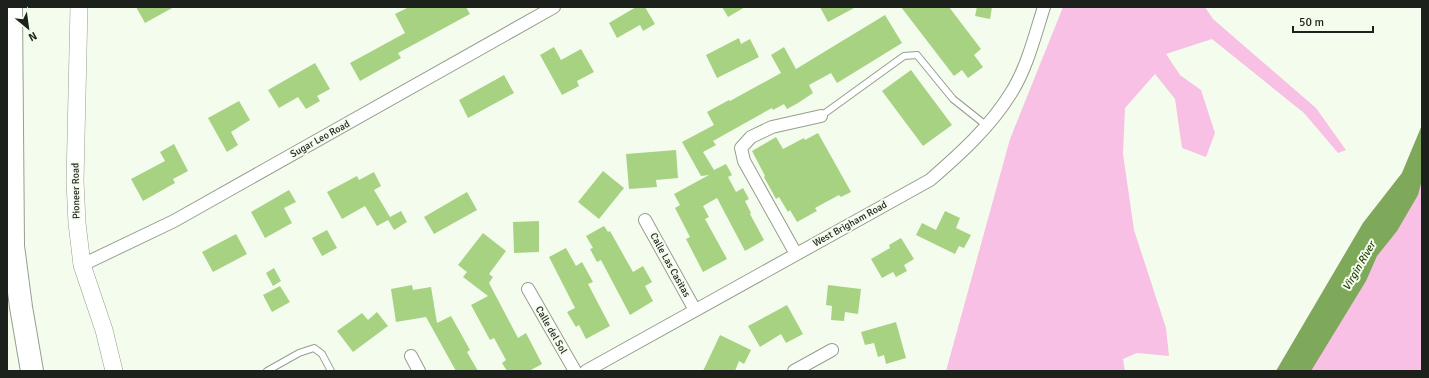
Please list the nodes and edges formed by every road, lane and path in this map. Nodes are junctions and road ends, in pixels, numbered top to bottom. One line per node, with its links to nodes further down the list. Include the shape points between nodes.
1 (11, 7): 14 (highway, via 13,246)
2 (79, 7): 9 (main road, Pioneer Road, via 75,181)
3 (554, 7): 9 (street, Sugar Leo Road, via 174,221)
4 (1044, 7): 6 (street, West Brigham Road, via 1028,57 1012,92)
5 (821, 116): 6 (lane, via 904,56 917,55 953,99); 8 (street, via 772,127 751,137 741,148 744,162)
6 (987, 126): 8 (street, West Brigham Road, via 960,155 930,180)
7 (645, 220): 11 (street, Calle Las Casitas)
8 (796, 254): 11 (street, West Brigham Road)
9 (82, 265): 15 (main road, Pioneer Road, via 104,330)
10 (528, 289): 19 (street, Calle del Sol)
11 (696, 310): 20 (street, West Brigham Road)
12 (832, 350): 21 (street)
13 (411, 356): 18 (street)
14 (32, 371)
15 (114, 371)
16 (267, 371): 17 (lane, via 299,353 314,348 322,354)
17 (331, 371)
18 (419, 371)
19 (575, 371)
20 (586, 371)
21 (794, 371)

